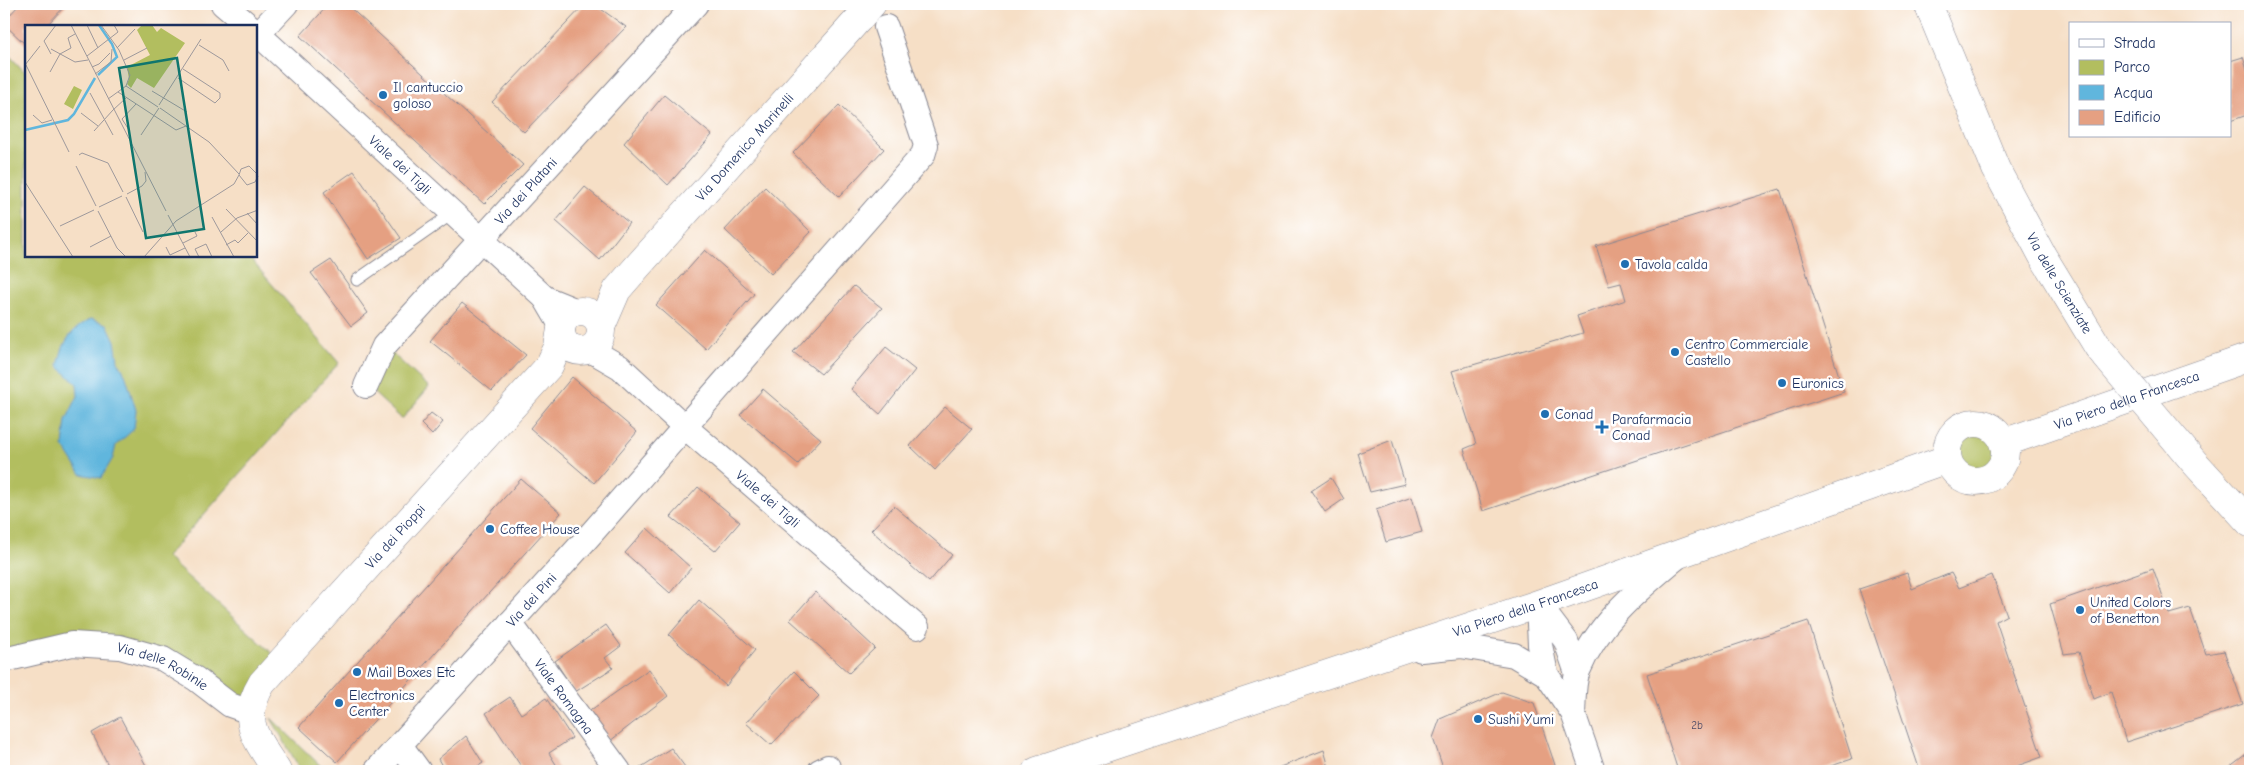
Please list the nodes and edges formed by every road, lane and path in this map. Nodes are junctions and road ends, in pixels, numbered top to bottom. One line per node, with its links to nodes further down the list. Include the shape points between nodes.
1 (223, 4): 6 (street, Viale dei Tigli)
2 (286, 4): 8 (street)
3 (696, 4): 11 (street, Via dei Platani)
4 (872, 4): 13 (main road, Via Domenico Marinelli)
5 (1928, 4): 19 (main road, Via delle Scienziate, bridge, via 1996,170 2047,264 2098,347)
6 (248, 25)
7 (886, 27): 16 (street, via 926,145 923,155)
8 (258, 28)
9 (258, 34): 10 (street, Viale dei Tigli)
10 (453, 213): 11 (street, Viale dei Tigli); 12 (lane)
11 (481, 239): 13 (street, Viale dei Tigli); 15 (street, Via dei Platani, via 384,346)
12 (357, 280)
13 (582, 330): 16 (street, Viale dei Tigli); 28 (main road, Via dei Pioppi, via 558,347 549,366 471,463 268,688 254,696)
14 (2250, 357): 17 (main road, Via Piero della Francesca)
15 (366, 386)
16 (685, 427): 22 (street, Via dei Pini); 23 (street, Viale dei Tigli)
17 (2003, 443): 18 (main road, via 1992,428 1970,424 1952,436); 18 (main road, via 2003,462 1998,471 1986,479 1969,481 1960,477)
18 (1947, 459): 20 (main road, Via Piero della Francesca)
19 (2250, 524)
20 (1684, 551): 21 (main road, Via Piero della Francesca); 26 (street, via 1621,605 1597,637)
21 (1538, 604): 24 (main road, Via Piero della Francesca); 26 (street, via 1566,640); 27 (street, via 1540,645)
22 (510, 623): 30 (street, Via dei Pini); 34 (street, Viale Romagna)
23 (917, 627)
24 (1395, 652): 27 (street, via 1461,646 1514,655); 35 (main road, Via Piero della Francesca)
25 (4, 660): 28 (street, Via delle Robinie, via 72,644 120,647 163,659 230,704)
26 (1577, 673): 29 (street)
27 (1546, 674): 29 (street)
28 (250, 712): 31 (main road, via 251,725 259,744)
29 (1573, 713): 36 (street)
30 (400, 744): 32 (street, Via dei Pini); 33 (street)
31 (277, 771)
32 (376, 771)
33 (419, 771)
34 (618, 771)
35 (1037, 771)
36 (1593, 771)

